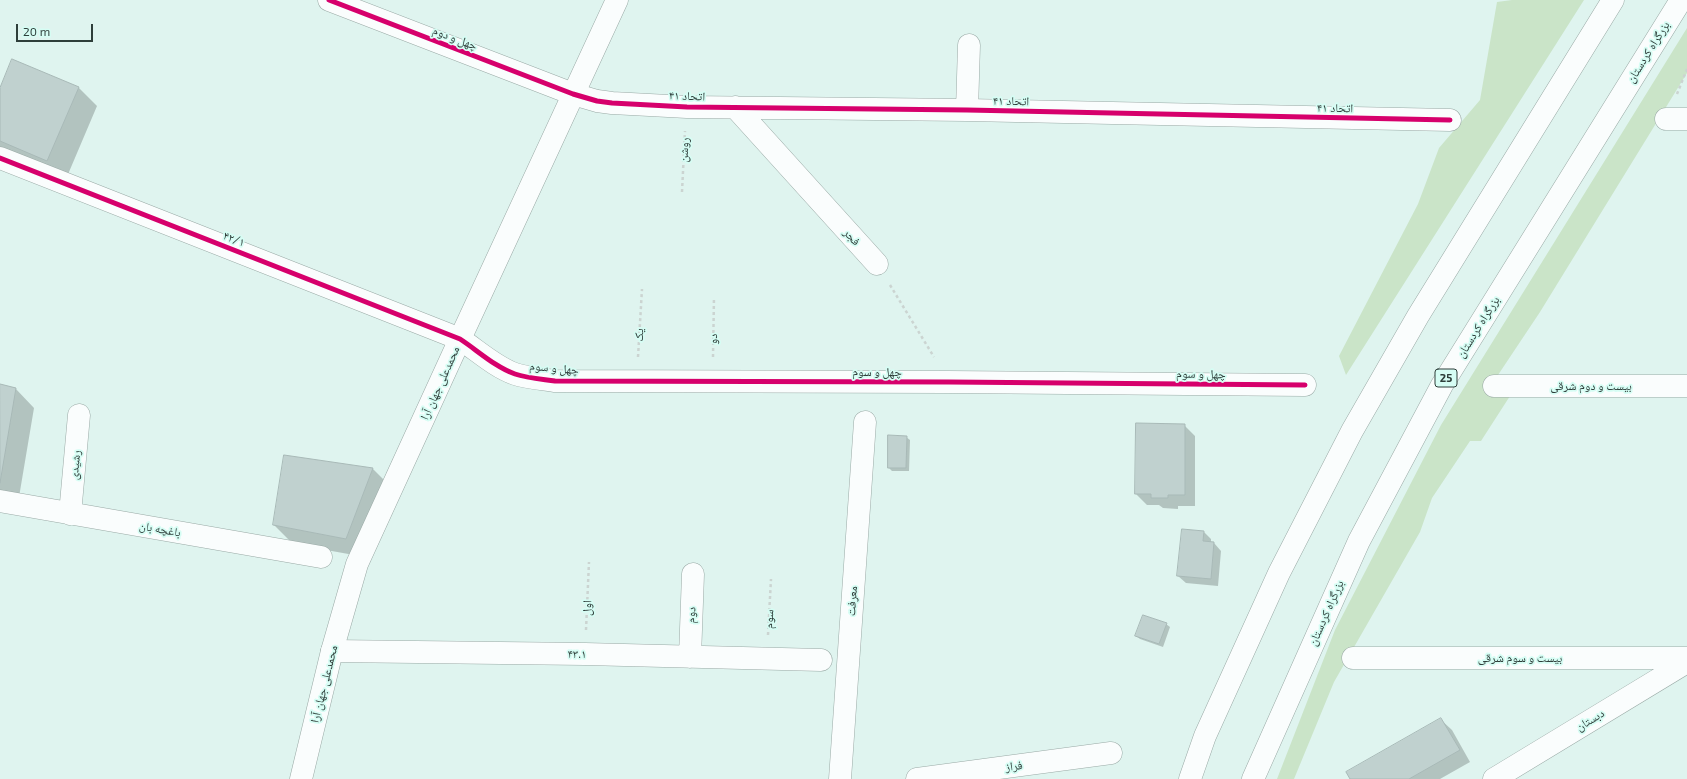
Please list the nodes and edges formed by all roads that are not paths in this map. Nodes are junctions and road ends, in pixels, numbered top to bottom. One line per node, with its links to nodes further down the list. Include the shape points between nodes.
1 (329, 0): 6 (main road, چهل و دوم)
2 (617, 0): 6 (main road, محمدعلی جهان آرا)
3 (1613, 0): 32 (main road, via 1422,310 1352,430 1280,573 1205,736)
4 (1681, 0): 33 (main road, بزرگراه کردستان / 25, via 1442,385 1359,541)
5 (969, 46): 8 (main road)
6 (573, 94): 7 (main road, اتحاد ۴۱, via 612,103); 12 (main road, محمدعلی جهان آرا)
7 (735, 107): 8 (main road, اتحاد ۴۱); 11 (main road, فجر)
8 (967, 110): 9 (main road, اتحاد ۴۱)
9 (1450, 120)
10 (0, 158): 12 (main road, ۴۲/۱)
11 (877, 264)
12 (460, 339): 13 (main road, چهل و سوم, via 515,374 554,381); 22 (main road, محمدعلی جهان آرا, via 358,564)
13 (1305, 385)
14 (1494, 386): 15 (main road, بیست و دوم شرقی)
15 (1687, 386)
16 (79, 415): 19 (main road, رشیدی)
17 (865, 422): 30 (main road, معرفت)
18 (0, 501): 19 (main road, باغچه بان)
19 (70, 514): 20 (main road, باغچه بان)
20 (321, 557)
21 (693, 574): 23 (main road, دوم)
22 (332, 652): 23 (main road, ۴۳.۱); 29 (main road, محمدعلی جهان آرا)
23 (690, 657): 26 (main road, ۴۳.۱)
24 (1353, 658): 25 (main road, بیست و سوم شرقی)
25 (1687, 658)
26 (821, 660)
27 (1687, 662): 34 (main road, دبستان)
28 (1111, 753): 31 (main road, فراز)
29 (301, 779)
30 (840, 779)
31 (917, 779)
32 (1190, 779)
33 (1253, 779)
34 (1494, 779)

